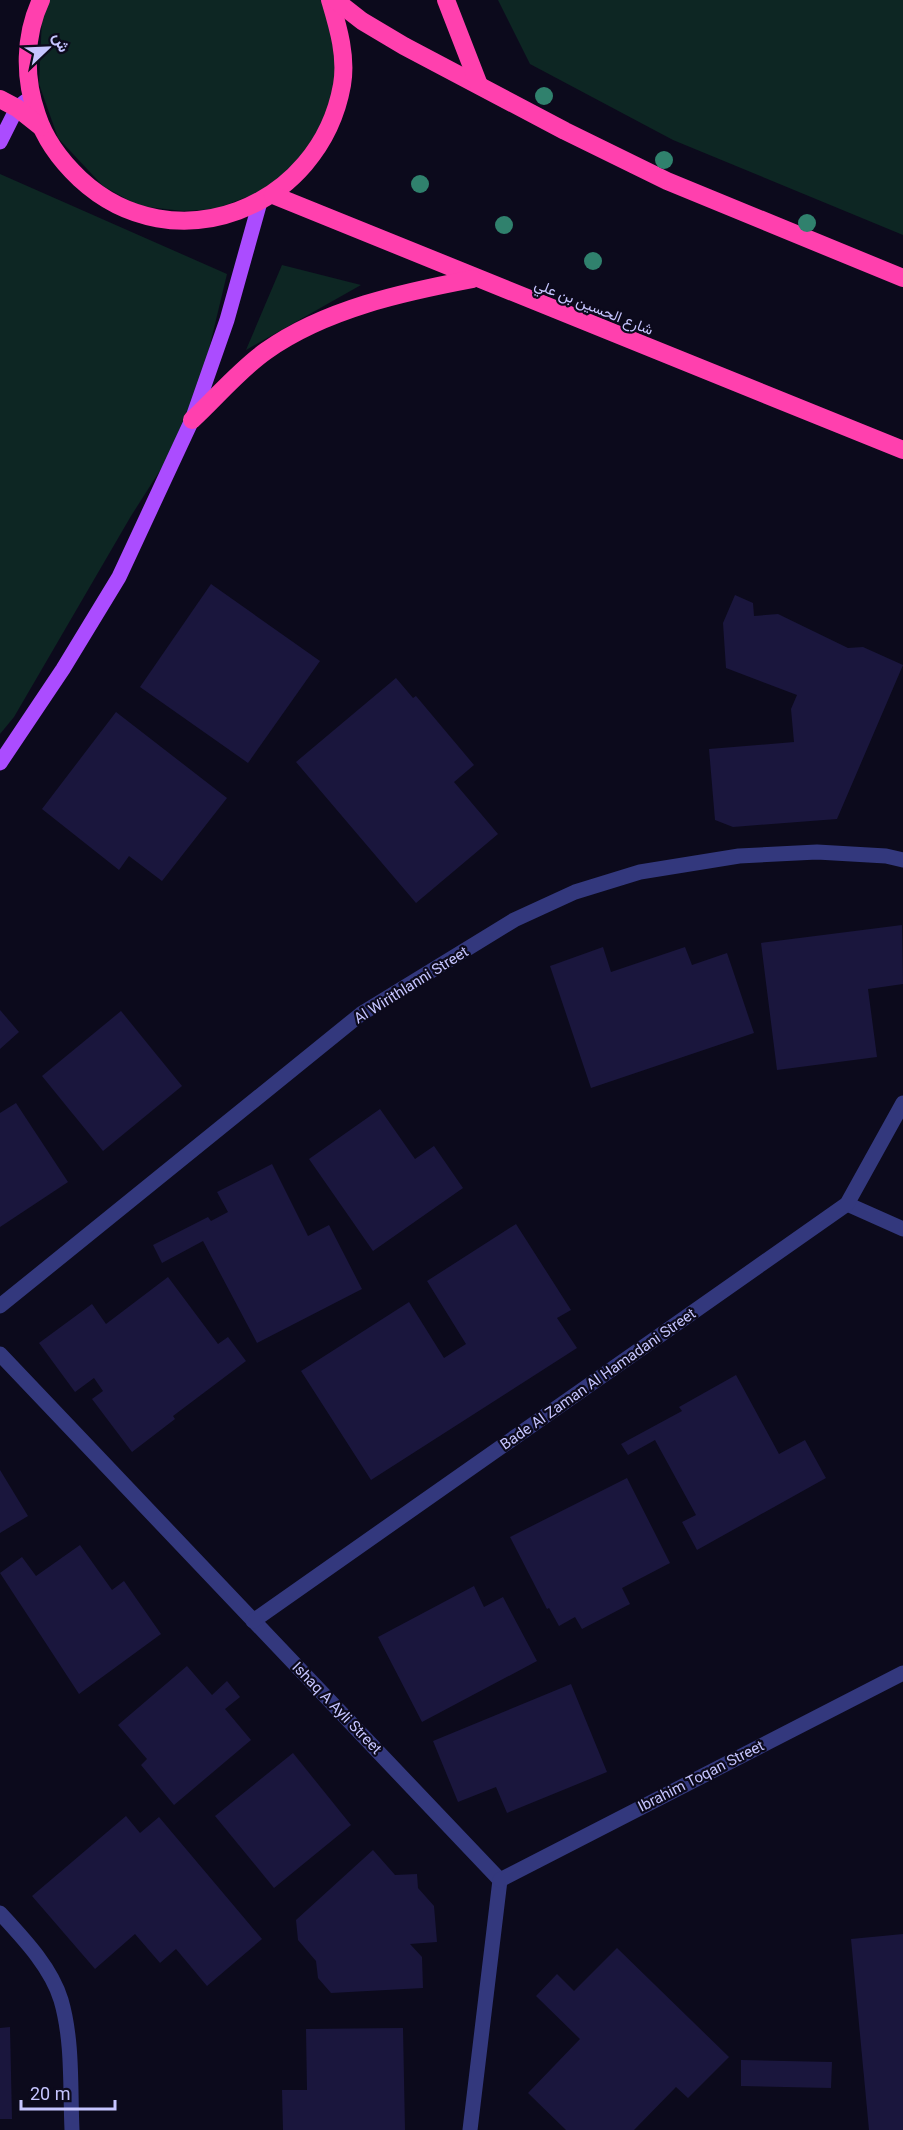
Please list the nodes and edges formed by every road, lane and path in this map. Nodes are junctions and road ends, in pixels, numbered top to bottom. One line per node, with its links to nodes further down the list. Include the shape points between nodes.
1 (40, 0): 6 (highway, via 33,16)
2 (332, 0): 4 (highway, via 404,46); 8 (highway, via 342,39 342,84 330,127 306,165)
3 (446, 0): 4 (highway)
4 (479, 85): 9 (highway, via 667,182)
5 (0, 99): 6 (highway)
6 (24, 103): 7 (main road); 8 (highway, via 64,164 95,193 135,213 177,221 220,218)
7 (0, 142)
8 (267, 199): 10 (highway, شارع الحسين بن علي); 11 (main road)
9 (903, 278)
10 (473, 279): 11 (highway, via 399,293 328,318 265,351); 12 (highway, شارع الحسين بن علي)
11 (192, 420): 13 (main road, via 118,577)
12 (903, 450)
13 (0, 763)
14 (903, 860): 18 (street, Al Wirithlanni Street, via 816,852 739,856 640,872 575,892 514,920 361,1014)
15 (903, 1103): 16 (street, Bade Al Zaman Al Hamadani Street)
16 (847, 1204): 17 (street); 20 (street, Bade Al Zaman Al Hamadani Street)
17 (903, 1229)
18 (0, 1306)
19 (0, 1354): 20 (street, Ishaq A Ayli Street)
20 (254, 1621): 22 (street, Ishaq A Ayli Street)
21 (903, 1673): 22 (street, Ibrahim Toqan Street)
22 (500, 1880): 25 (street)
23 (3, 1919): 24 (street, via 49,1973 61,1999 68,2036)
24 (72, 2130)
25 (470, 2130)

